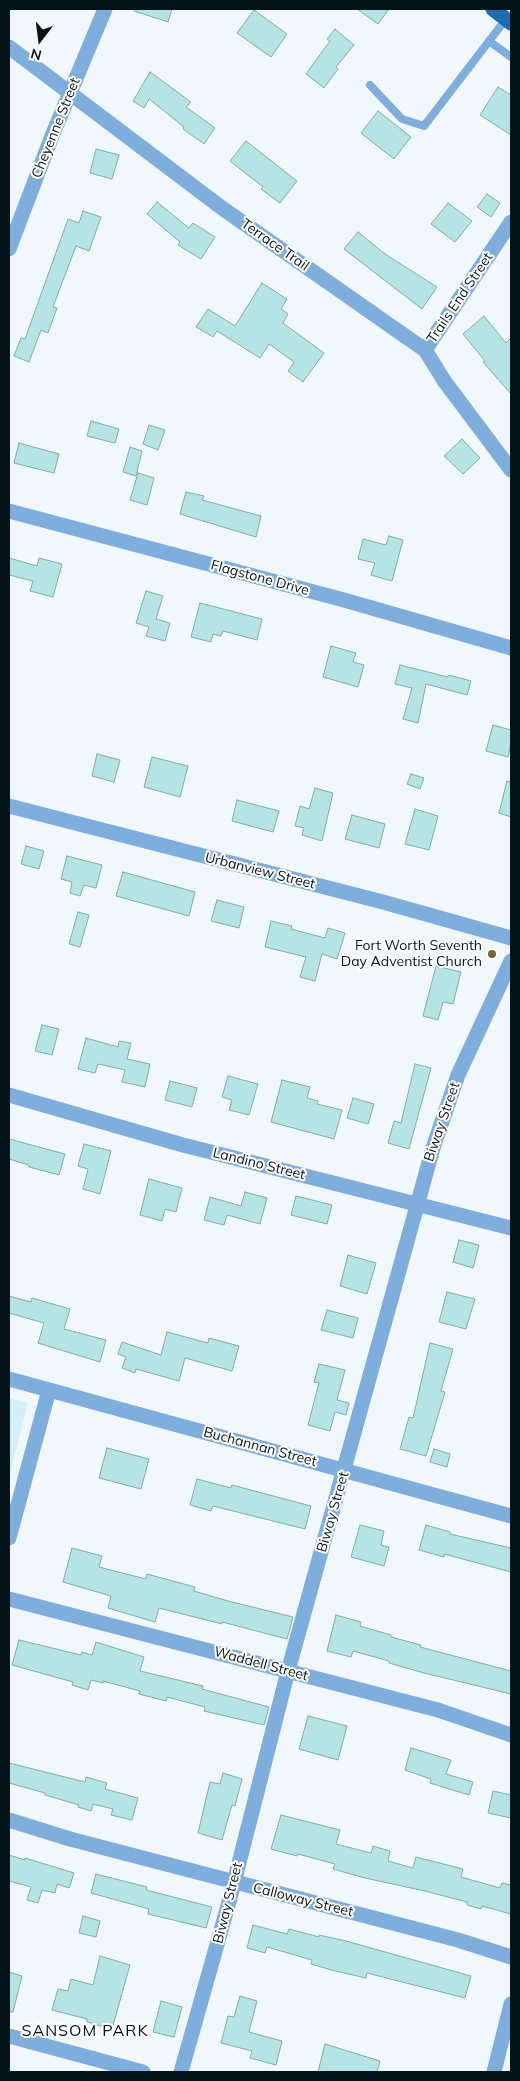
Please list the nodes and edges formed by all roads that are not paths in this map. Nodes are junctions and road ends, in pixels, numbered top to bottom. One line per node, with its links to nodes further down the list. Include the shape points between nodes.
1 (105, 9): 8 (street, Cheyenne Street)
2 (493, 9): 3 (main road)
3 (509, 21): 4 (lane)
4 (489, 41): 6 (lane); 7 (lane, via 424,126 402,120)
5 (9, 47): 8 (street, Terrace Trail)
6 (511, 57)
7 (370, 85)
8 (70, 93): 10 (street, Cheyenne Street); 11 (street, Terrace Trail, via 222,208)
9 (511, 222): 11 (street, Trails End Street)
10 (9, 249)
11 (425, 350): 12 (street, Terrace Trail)
12 (511, 470)
13 (9, 511): 14 (street, Flagstone Drive)
14 (511, 648)
15 (9, 806): 16 (street, Urbanview Street, via 373,899)
16 (511, 938)
17 (511, 961): 19 (street, Biway Street, via 458,1075)
18 (9, 1095): 19 (street, Landino Street, via 183,1145)
19 (417, 1203): 20 (street, Landino Street); 23 (street, Biway Street)
20 (511, 1228)
21 (9, 1379): 22 (street, Buchannan Street)
22 (49, 1390): 23 (street, Buchannan Street); 25 (street)
23 (345, 1470): 24 (street, Buchannan Street); 27 (street, Biway Street)
24 (511, 1516)
25 (9, 1538)
26 (9, 1599): 27 (street, Waddell Street)
27 (288, 1672): 28 (street, Waddell Street, via 438,1710); 30 (street, Biway Street)
28 (511, 1734)
29 (9, 1820): 30 (street, Calloway Street)
30 (233, 1882): 31 (street, Calloway Street, via 458,1940); 35 (street, Biway Street)
31 (511, 1957)
32 (511, 2004): 36 (street)
33 (9, 2036): 34 (street)
34 (143, 2072)
35 (181, 2072)
36 (494, 2072)

